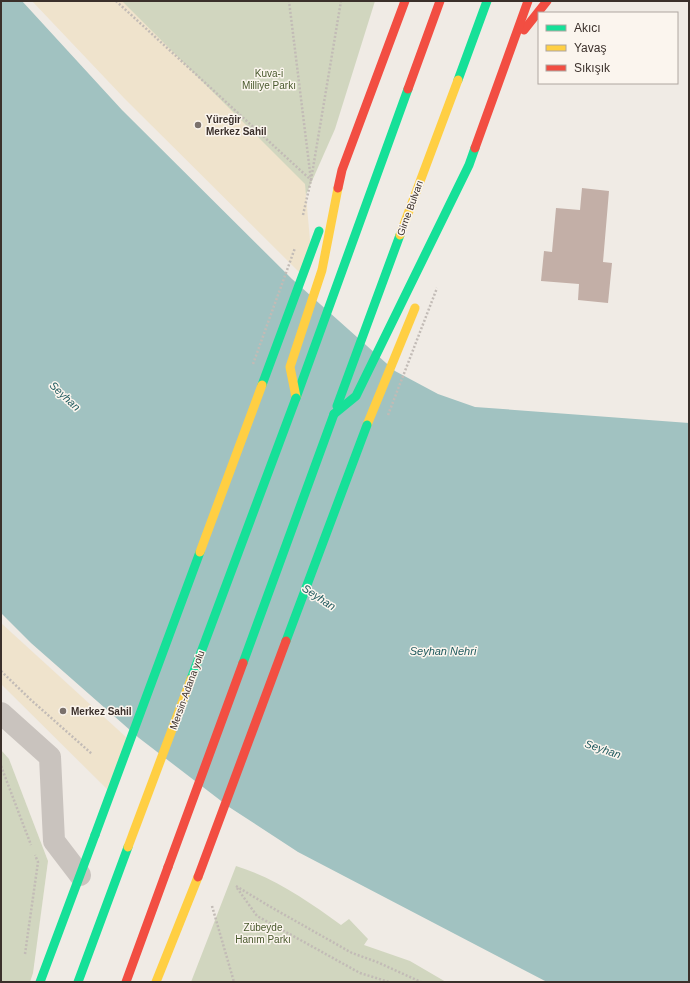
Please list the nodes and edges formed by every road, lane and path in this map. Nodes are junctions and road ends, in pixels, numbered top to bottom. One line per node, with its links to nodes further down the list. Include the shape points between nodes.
1 (116, 1): 16 (path)
2 (289, 1): 16 (path)
3 (342, 1): 16 (path)
4 (399, 1): 12 (highway)
5 (405, 1): 12 (highway)
6 (440, 1): 19 (highway)
7 (487, 1): 20 (highway, Girne Bulvarı)
8 (528, 1): 13 (highway)
9 (547, 1): 11 (highway)
10 (538, 12): 13 (highway)
11 (538, 12)
12 (386, 48): 15 (highway)
13 (510, 48): 14 (highway)
14 (469, 165): 17 (highway); 20 (highway, via 356,396)
15 (342, 170): 19 (highway, via 322,270 290,367); 25 (highway, bridge)
16 (311, 180)
17 (454, 216)
18 (419, 300): 31 (highway, bridge, via 367,425)
19 (296, 398): 29 (highway, Mersin-Adana yolu, bridge)
20 (334, 414): 30 (highway, bridge)
21 (1, 671): 23 (path)
22 (1, 713): 25 (street, via 50,757 54,841)
23 (92, 754)
24 (1, 766): 27 (path, via 38,862)
25 (80, 875): 28 (highway)
26 (210, 901): 32 (path)
27 (25, 955)
28 (40, 982)
29 (78, 982)
30 (126, 982)
31 (156, 982)
32 (234, 982)
33 (389, 982): 34 (path, via 360,973 257,916 236,886 352,953)
34 (421, 982)

